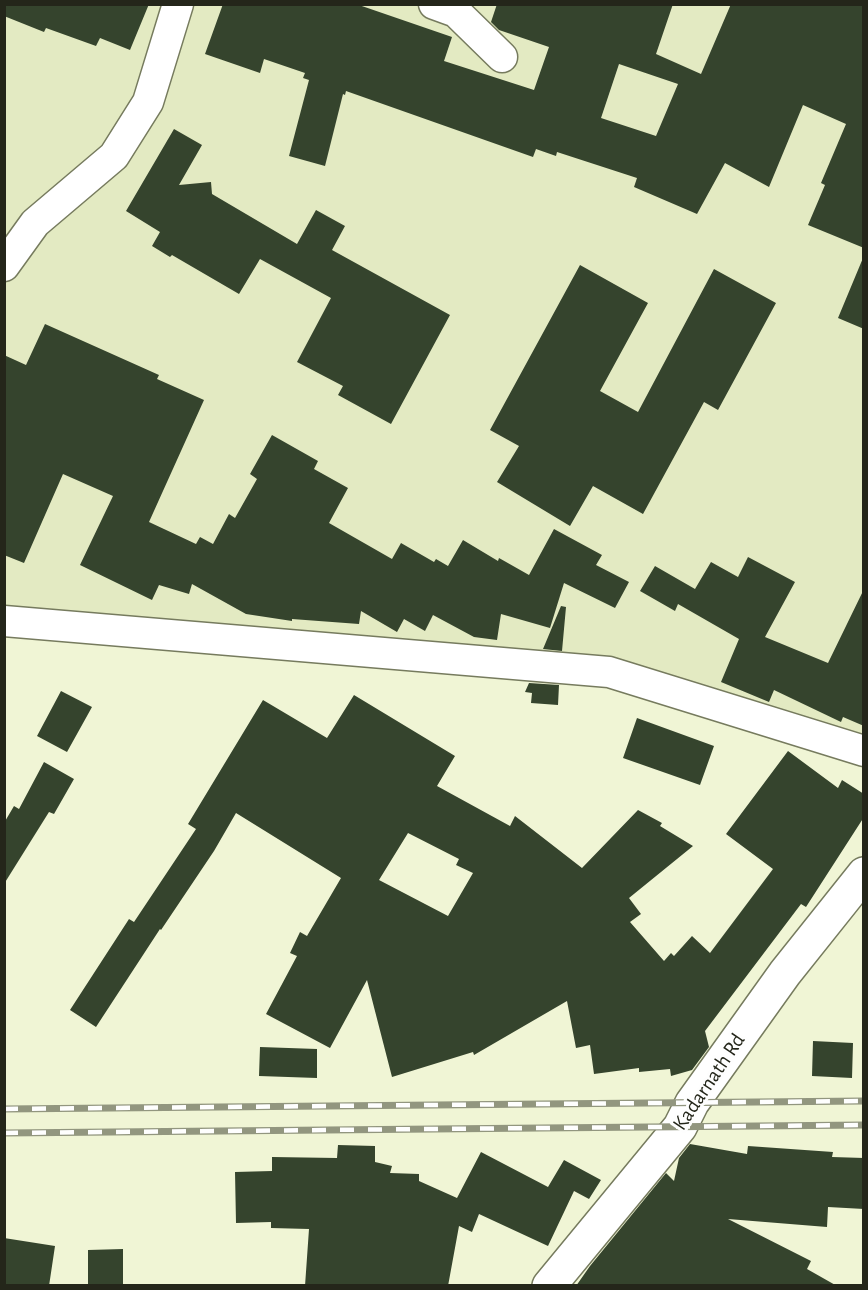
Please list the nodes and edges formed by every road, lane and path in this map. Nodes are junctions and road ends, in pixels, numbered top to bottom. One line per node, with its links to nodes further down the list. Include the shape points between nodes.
1 (178, 4): 4 (street, via 148,102 114,156 35,223)
2 (434, 4): 3 (street, via 456,12)
3 (502, 57)
4 (4, 266)
5 (4, 621): 6 (street, via 609,672)
6 (864, 751)
7 (864, 874): 8 (main road, Kadarnath Rd, via 785,973 692,1103 680,1127)
8 (549, 1286)

